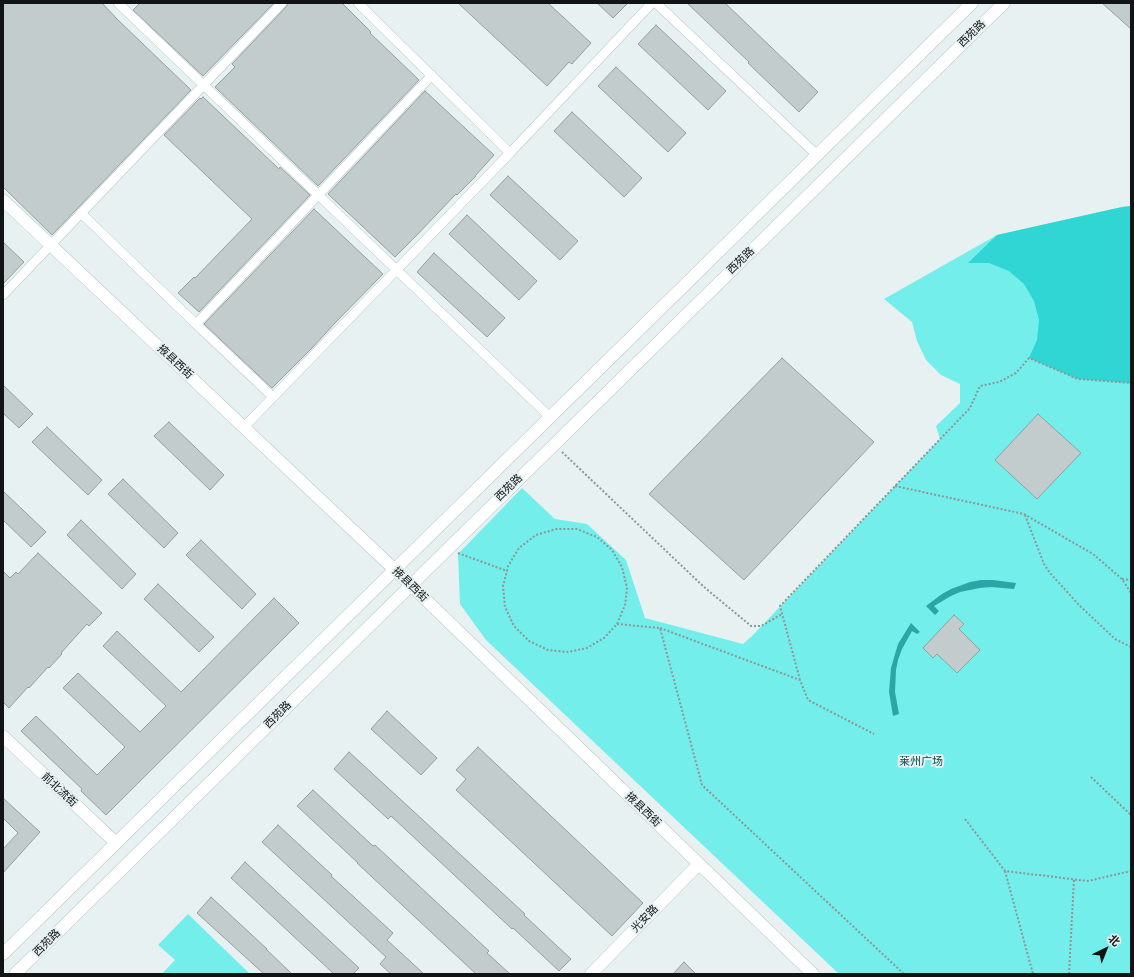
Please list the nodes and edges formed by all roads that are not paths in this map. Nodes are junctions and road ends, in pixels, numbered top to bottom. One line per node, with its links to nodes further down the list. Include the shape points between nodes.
1 (118, 3): 9 (street)
2 (282, 3): 9 (street)
3 (358, 3): 8 (street)
4 (652, 3): 10 (street)
5 (656, 3): 11 (street)
6 (972, 3): 11 (main road, 西苑路)
7 (1004, 3): 23 (main road, 西苑路)
8 (432, 75): 10 (street); 12 (street)
9 (204, 86): 12 (street); 14 (street)
10 (510, 152): 16 (street)
11 (817, 155): 20 (main road, 西苑路)
12 (318, 196): 16 (street); 18 (street)
13 (3, 200): 15 (main road, 掖县西街)
14 (81, 214): 15 (street); 18 (street)
15 (51, 245): 17 (street); 21 (main road, 掖县西街)
16 (396, 270): 19 (street); 20 (street)
17 (3, 295)
18 (196, 324): 19 (street)
19 (273, 397): 21 (street)
20 (550, 417): 22 (main road, 西苑路)
21 (244, 427): 22 (main road, 掖县西街)
22 (394, 569): 23 (main road, 掖县西街); 25 (main road, 西苑路)
23 (411, 585): 26 (main road, 掖县西街); 28 (main road, 西苑路)
24 (3, 736): 25 (main road, 前北流街)
25 (116, 843): 27 (main road, 西苑路)
26 (699, 864): 29 (main road, 光安路); 30 (main road, 掖县西街)
27 (3, 954)
28 (15, 974)
29 (591, 974)
30 (814, 974)

